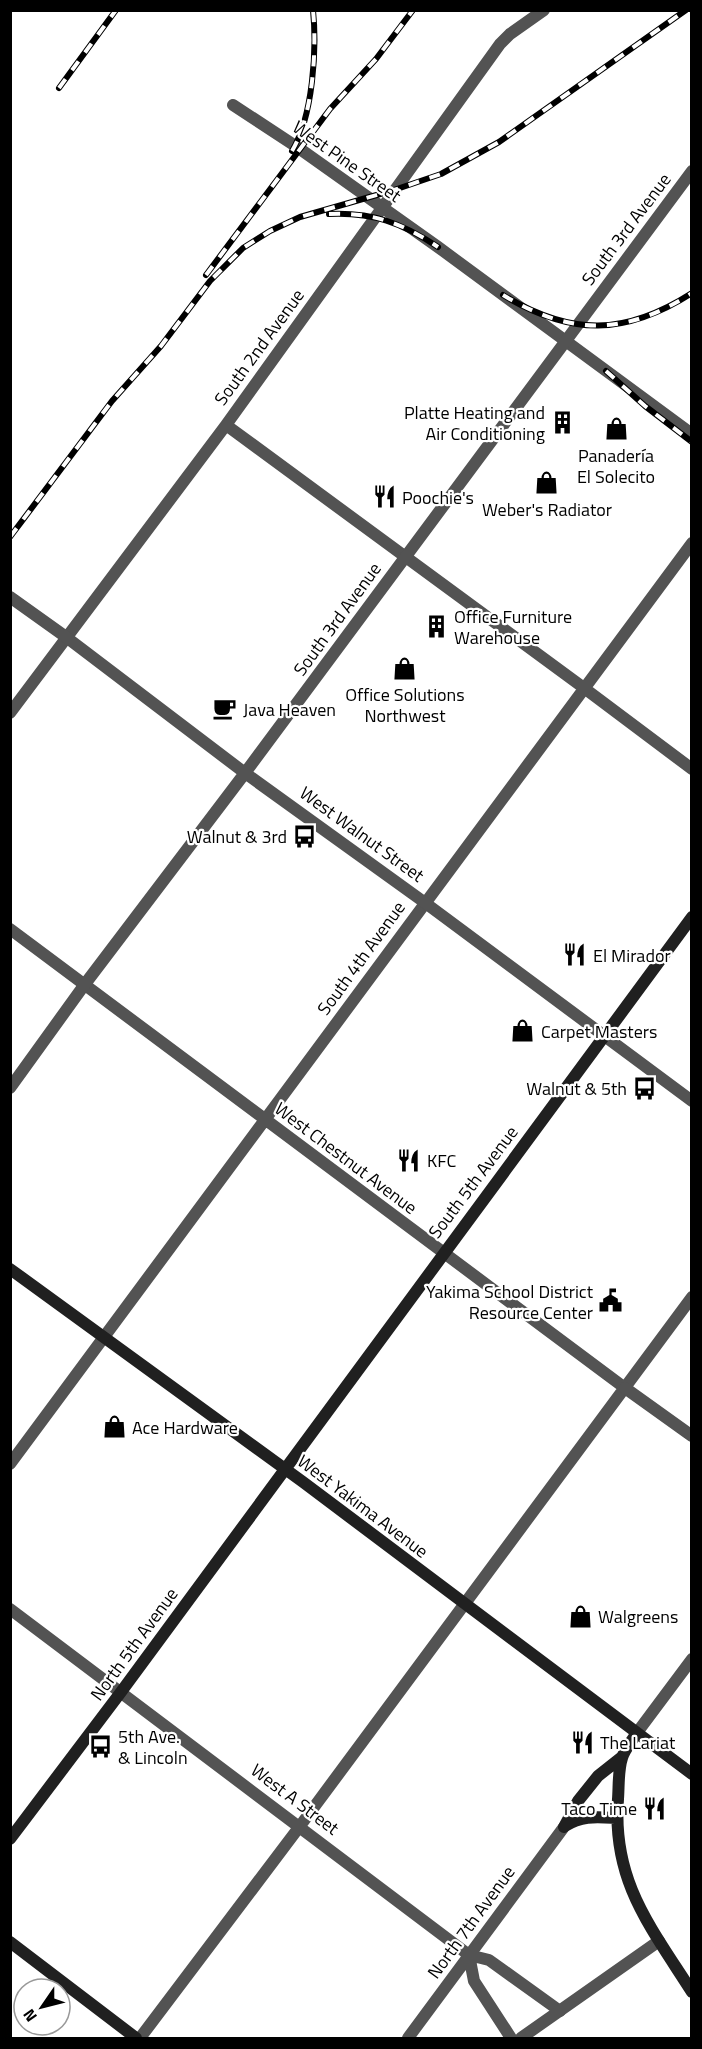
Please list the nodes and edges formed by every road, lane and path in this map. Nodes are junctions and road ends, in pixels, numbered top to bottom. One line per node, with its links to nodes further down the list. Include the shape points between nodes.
1 (544, 10): 4 (street, South 2nd Avenue, via 500,45)
2 (233, 105): 4 (street, West Pine Street)
3 (692, 171): 5 (street, South 3rd Avenue)
4 (382, 207): 5 (street, West Pine Street); 6 (street, South 2nd Avenue)
5 (565, 340): 7 (street, West Pine Street); 9 (street, South 3rd Avenue)
6 (226, 425): 9 (street); 11 (street, South 2nd Avenue)
7 (692, 434)
8 (692, 543): 12 (street, South 4th Avenue)
9 (405, 558): 12 (street); 15 (street, South 3rd Avenue)
10 (10, 597): 11 (street, West Walnut Street)
11 (66, 637): 13 (street, South 2nd Avenue); 15 (street, West Walnut Street)
12 (584, 688): 14 (street); 16 (street, South 4th Avenue)
13 (10, 713)
14 (692, 769)
15 (245, 773): 16 (street, West Walnut Street); 19 (street, South 3rd Avenue)
16 (424, 902): 20 (street, West Walnut Street); 23 (street, South 4th Avenue)
17 (692, 917): 20 (main road, South 5th Avenue)
18 (10, 928): 19 (street, West Chestnut Avenue)
19 (85, 984): 21 (street, South 3rd Avenue); 23 (street, West Chestnut Avenue)
20 (604, 1035): 22 (street, West Walnut Street); 24 (main road, South 5th Avenue)
21 (10, 1088)
22 (692, 1101)
23 (266, 1121): 24 (street, West Chestnut Avenue); 27 (street, South 4th Avenue)
24 (443, 1252): 28 (street, West Chestnut Avenue); 31 (main road, South 5th Avenue)
25 (10, 1269): 27 (main road, West Yakima Avenue)
26 (692, 1297): 28 (street)
27 (103, 1337): 30 (street, South 4th Avenue); 31 (main road, West Yakima Avenue)
28 (625, 1388): 29 (street, West Chestnut Avenue); 32 (street)
29 (692, 1436)
30 (10, 1464)
31 (284, 1469): 32 (main road, West Yakima Avenue); 35 (main road, North 5th Avenue)
32 (464, 1604): 36 (main road, West Yakima Avenue); 40 (street)
33 (10, 1609): 35 (street, West A Street)
34 (692, 1659): 36 (street)
35 (121, 1692): 40 (street, West A Street); 42 (main road, North 5th Avenue)
36 (636, 1734): 37 (main road); 38 (main road, West Yakima Avenue)
37 (622, 1757): 39 (main road); 41 (main road, via 598,1776)
38 (692, 1774)
39 (617, 1818): 41 (main road, via 587,1816); 43 (main road, via 625,1874)
40 (300, 1826): 45 (street, West A Street); 49 (street)
41 (564, 1827): 45 (street, North 7th Avenue)
42 (10, 1839)
43 (659, 1941): 46 (main road); 47 (street)
44 (10, 1942): 48 (main road)
45 (469, 1954): 47 (street, West A Street, via 489,1960); 50 (street, North 7th Avenue); 51 (street, via 474,1981)
46 (692, 1992)
47 (560, 2011): 52 (street)
48 (136, 2038)
49 (140, 2038)
50 (408, 2038)
51 (511, 2038)
52 (520, 2038)

